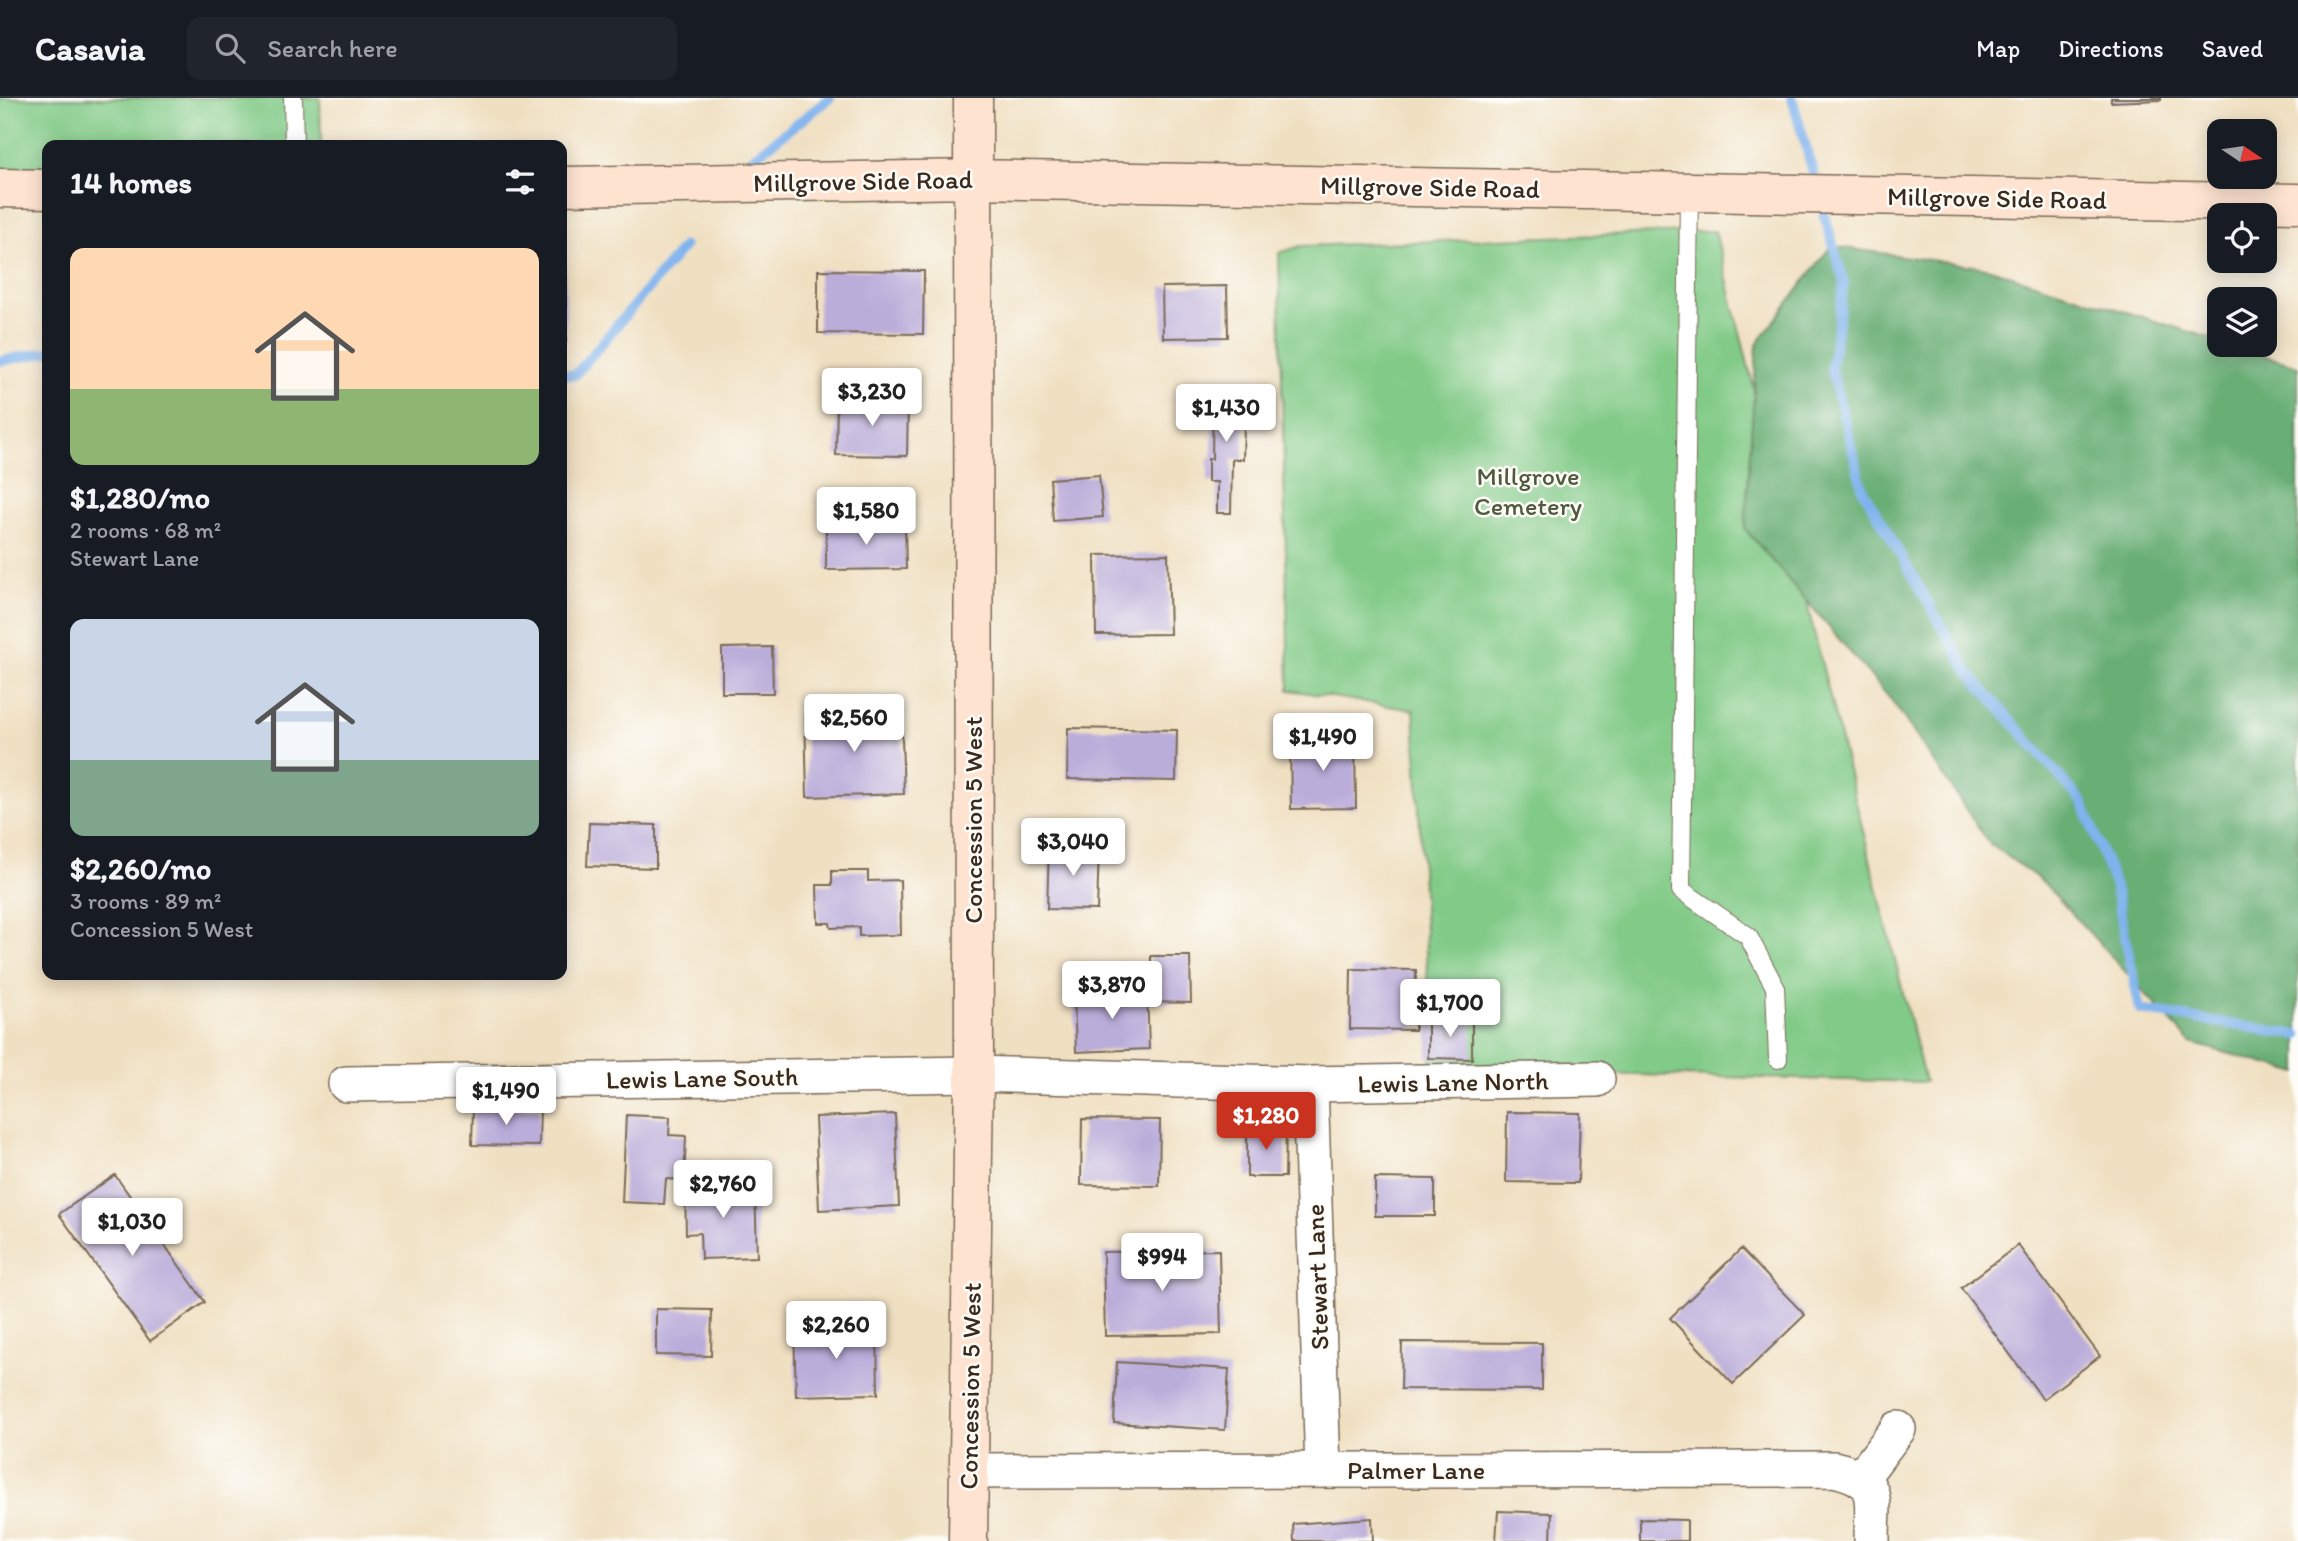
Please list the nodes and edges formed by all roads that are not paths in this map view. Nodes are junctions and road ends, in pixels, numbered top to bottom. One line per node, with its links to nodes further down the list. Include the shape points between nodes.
1 (293, 98): 3 (lane)
2 (973, 98): 4 (main road, Concession 5 West)
3 (293, 140)
4 (973, 179): 5 (main road, Millgrove Side Road); 8 (main road, Millgrove Side Road); 11 (main road, Concession 5 West)
5 (567, 186)
6 (0, 188): 7 (main road)
7 (42, 189)
8 (1689, 192): 9 (main road, Millgrove Side Road); 10 (lane, via 1681,890 1748,936 1775,987)
9 (2298, 203)
10 (1778, 1059)
11 (974, 1074): 13 (street, Lewis Lane South); 14 (street, Lewis Lane North); 17 (main road, Concession 5 West)
12 (1597, 1079): 14 (street, Lewis Lane North)
13 (346, 1084)
14 (1310, 1084): 16 (street, Stewart Lane)
15 (1899, 1429): 18 (street)
16 (1323, 1470): 17 (street, Palmer Lane); 18 (street, Palmer Lane, via 1834,1469)
17 (969, 1471): 19 (main road, Concession 5 West)
18 (1861, 1478): 20 (street, via 1872,1494)
19 (968, 1541)
20 (1872, 1541)

